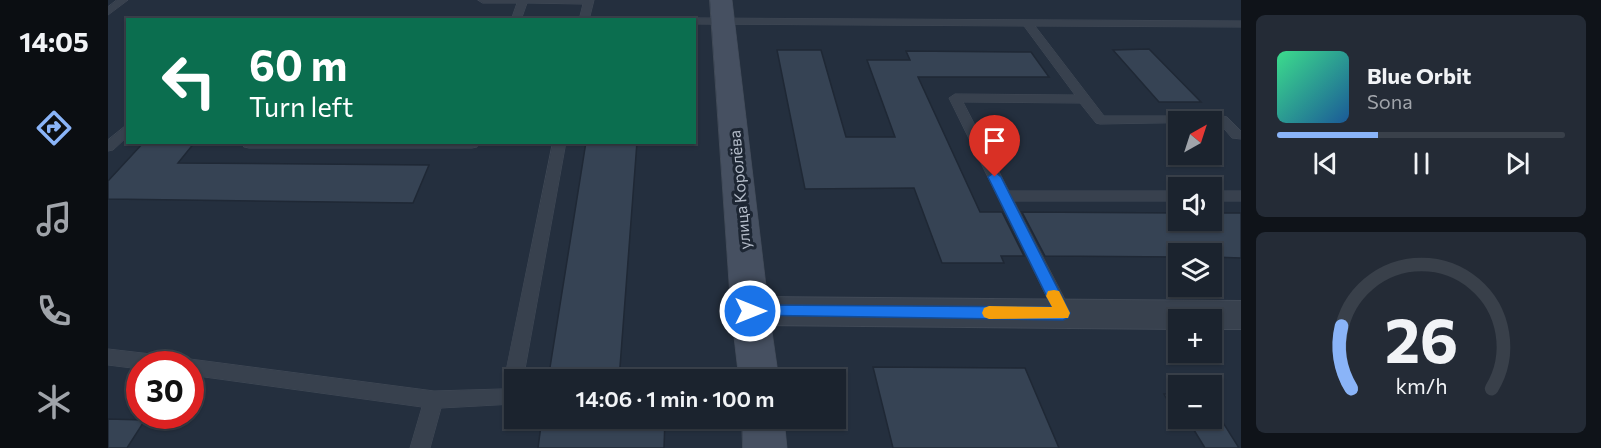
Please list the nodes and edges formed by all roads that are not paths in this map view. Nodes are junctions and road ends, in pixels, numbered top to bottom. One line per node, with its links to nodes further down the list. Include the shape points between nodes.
1 (123, 0): 5 (lane)
2 (483, 0): 3 (lane)
3 (523, 0): 4 (lane); 7 (lane)
4 (588, 0): 8 (lane)
5 (108, 12)
6 (713, 14): 9 (lane); 22 (street, улица Королёва)
7 (517, 18)
8 (584, 18)
9 (1027, 23): 10 (lane); 11 (lane)
10 (1241, 24)
11 (1084, 99): 13 (lane, via 1100,120 1223,120); 18 (lane, via 955,98)
12 (126, 130): 17 (lane)
13 (1241, 135)
14 (249, 144): 15 (lane)
15 (472, 144)
16 (560, 144): 29 (lane, via 510,397)
17 (108, 147)
18 (1004, 196): 19 (lane); 23 (lane)
19 (1168, 196)
20 (1222, 196): 21 (lane)
21 (1241, 196)
22 (750, 311): 23 (street); 27 (street, улица Королёва)
23 (1063, 313): 24 (street)
24 (1241, 315)
25 (108, 357): 26 (lane)
26 (126, 359)
27 (758, 369)
28 (204, 370): 29 (lane)
29 (434, 400): 31 (lane)
30 (764, 429): 32 (street)
31 (420, 448)
32 (765, 448)

